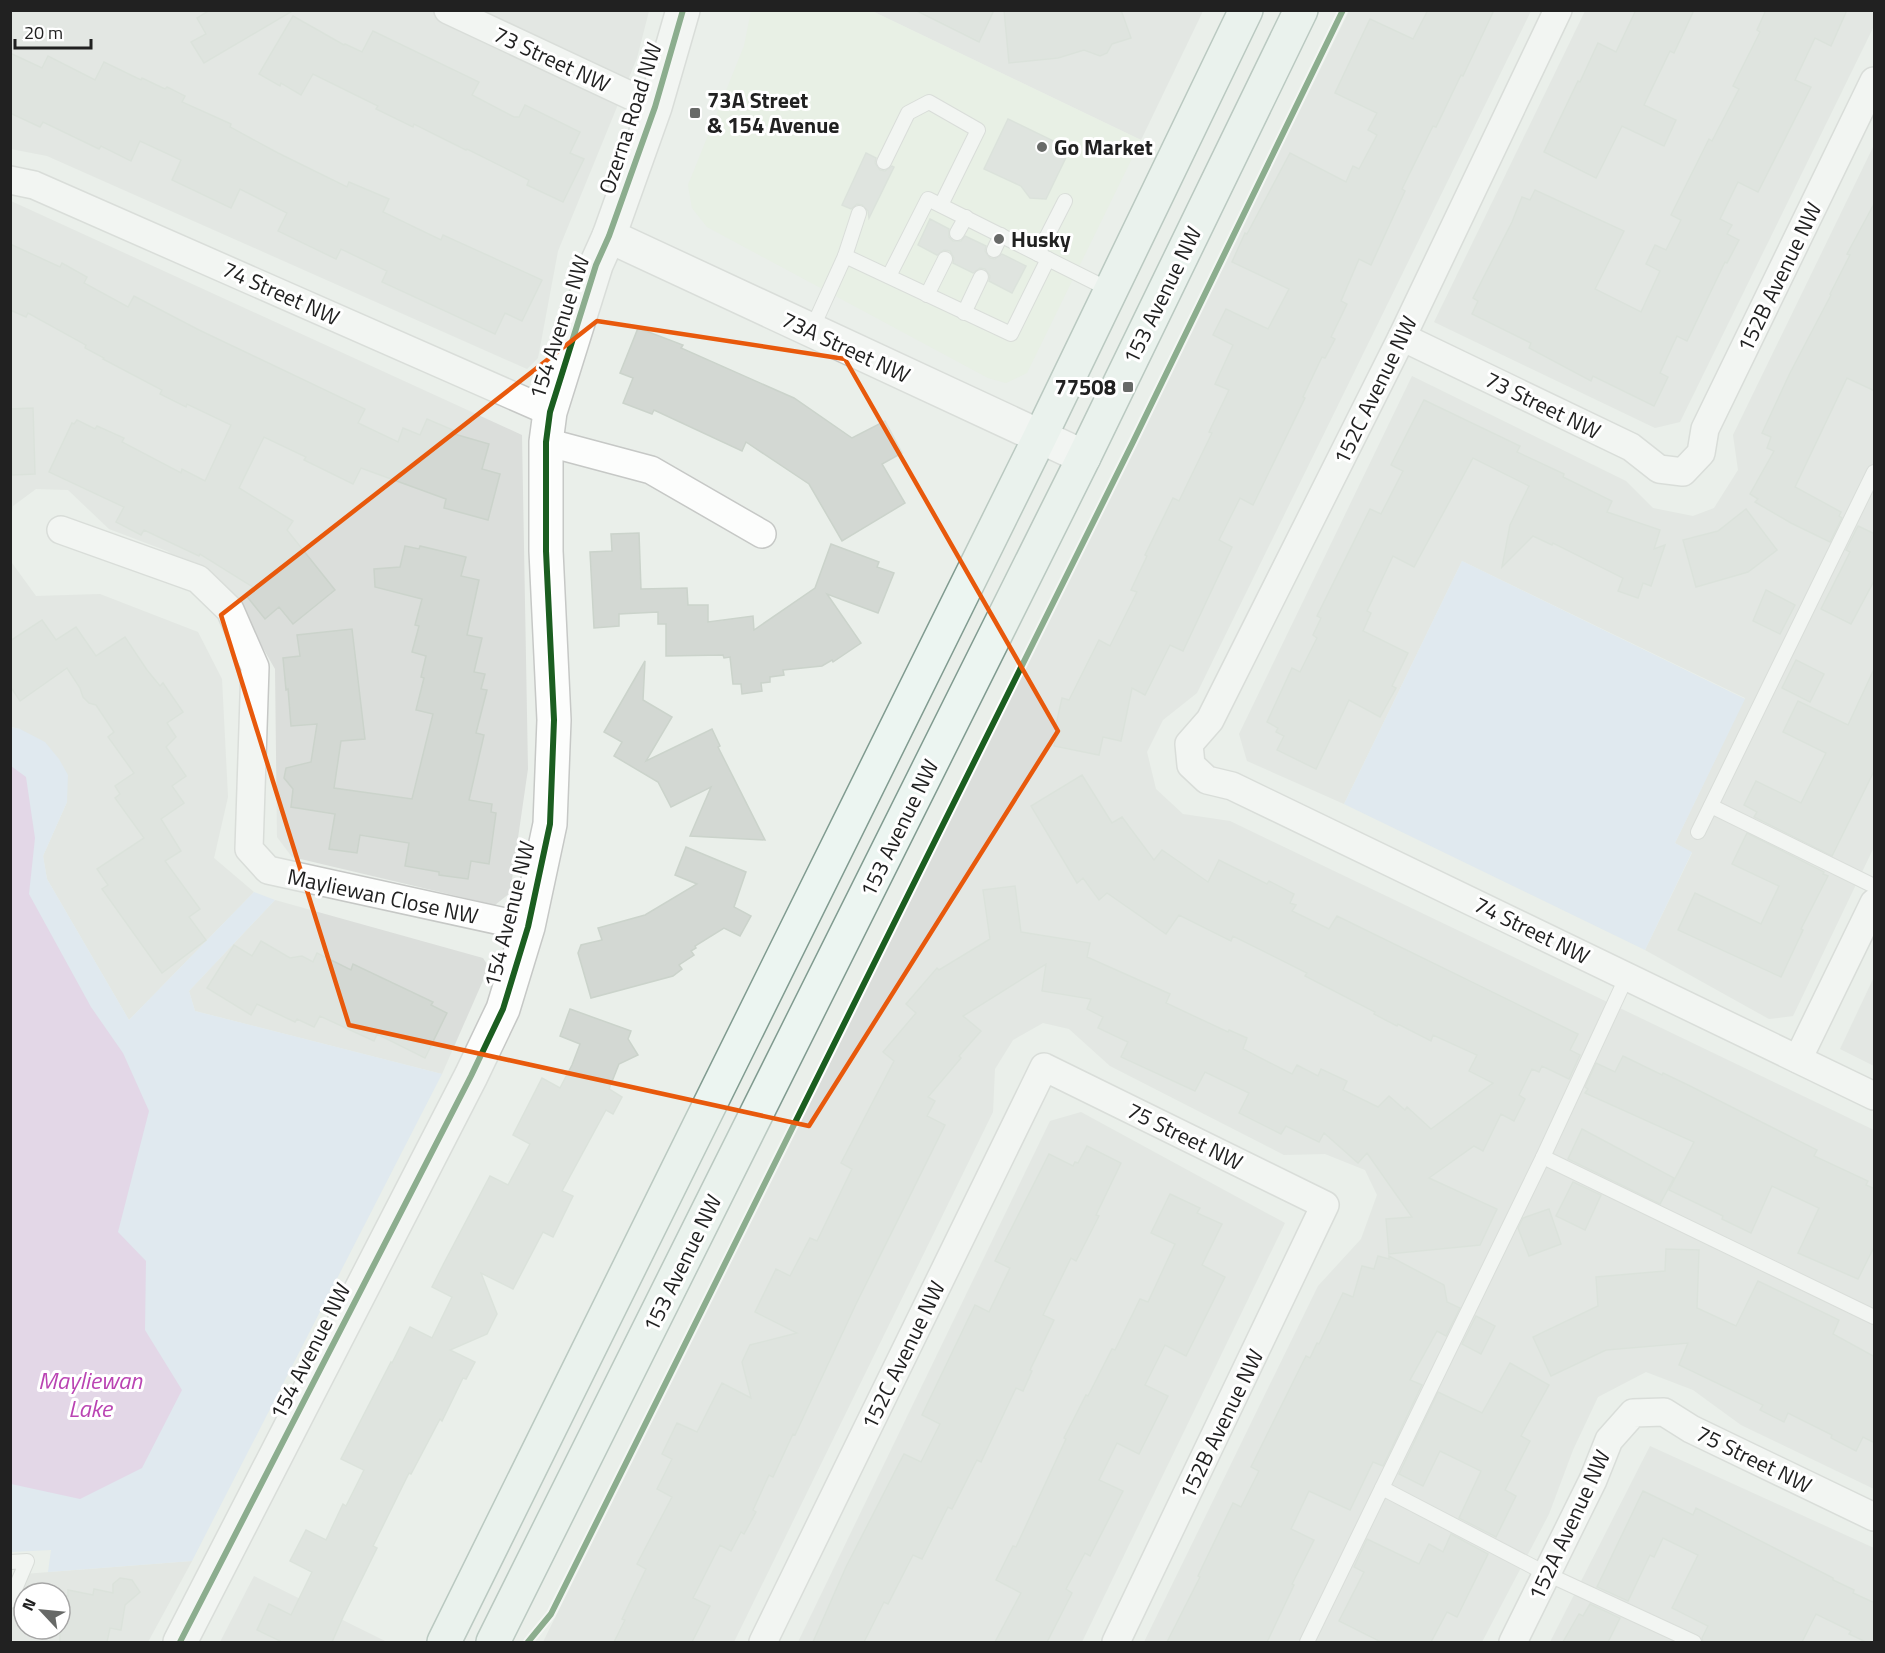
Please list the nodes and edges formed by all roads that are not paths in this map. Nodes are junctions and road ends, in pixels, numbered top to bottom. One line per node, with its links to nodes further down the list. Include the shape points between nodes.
1 (448, 10): 7 (street, 73 Street NW)
2 (683, 10): 7 (street, Ozerna Road NW)
3 (1246, 10): 23 (main road, 153 Avenue NW)
4 (1301, 10): 30 (main road, 153 Avenue NW)
5 (1558, 10): 27 (street, 152C Avenue NW)
6 (1875, 81): 31 (street, 152B Avenue NW, via 1705,429 1701,453)
7 (655, 107): 16 (street, Ozerna Road NW)
8 (884, 162): 11 (lane, via 908,113 929,102 978,130)
9 (10, 180): 28 (street, 74 Street NW, via 34,185)
10 (1065, 201): 19 (lane)
11 (941, 205): 13 (lane); 21 (lane, via 928,199)
12 (859, 213): 18 (lane)
13 (966, 217): 14 (lane); 15 (lane)
14 (957, 233)
15 (1001, 235): 17 (lane); 19 (lane)
16 (609, 236): 26 (street, 73A Street NW); 28 (street, 154 Avenue NW, via 596,265)
17 (994, 250)
18 (845, 256): 21 (lane); 26 (lane)
19 (1043, 257): 23 (lane); 25 (lane, via 1011,334)
20 (945, 259): 24 (lane)
21 (889, 276): 24 (lane)
22 (981, 277): 25 (lane)
23 (1110, 290): 29 (main road, 153 Avenue NW)
24 (927, 295): 25 (lane)
25 (964, 313)
26 (811, 331): 29 (street, 73A Street NW)
27 (1402, 337): 31 (street, 73 Street NW, via 1631,447 1659,469); 35 (street, 152C Avenue NW, via 1210,720 1189,744)
28 (548, 427): 34 (street, 74 Street NW, via 651,470); 40 (street, 154 Avenue NW, via 546,550 554,720 549,824)
29 (1040, 437): 30 (street, 73A Street NW); 55 (main road, 153 Avenue NW)
30 (1084, 457): 56 (main road, 153 Avenue NW)
31 (1683, 472)
32 (1875, 472): 36 (lane)
33 (61, 531): 40 (street, Mayliewan Close NW, via 198,579 230,610 255,667 249,849 268,870)
34 (762, 534)
35 (1191, 765): 41 (street, 74 Street NW, via 1207,780 1232,786)
36 (1712, 806): 37 (lane); 38 (lane)
37 (1698, 832)
38 (1875, 886)
39 (1875, 903): 42 (street)
40 (528, 927): 54 (street, 154 Avenue NW, via 503,1009 471,1076)
41 (1627, 976): 42 (street, 74 Street NW); 45 (lane)
42 (1798, 1059): 44 (street, 74 Street NW)
43 (1044, 1067): 46 (street, 75 Street NW); 57 (street, 152C Avenue NW)
44 (1875, 1096)
45 (1544, 1157): 47 (lane); 49 (lane)
46 (1326, 1205): 58 (street, 152B Avenue NW)
47 (1875, 1317)
48 (1633, 1413): 50 (street, 75 Street NW, via 1664,1412 1691,1429); 52 (street, 152A Avenue NW, via 1609,1440)
49 (1382, 1488): 52 (lane); 59 (lane)
50 (1875, 1517)
51 (10, 1562): 53 (lane, via 27,1561)
52 (1546, 1574): 60 (street, 152A Avenue NW); 61 (lane)
53 (10, 1601)
54 (180, 1642)
55 (444, 1642)
56 (493, 1642)
57 (763, 1642)
58 (1116, 1642)
59 (1306, 1642)
60 (1513, 1642)
61 (1694, 1642)

